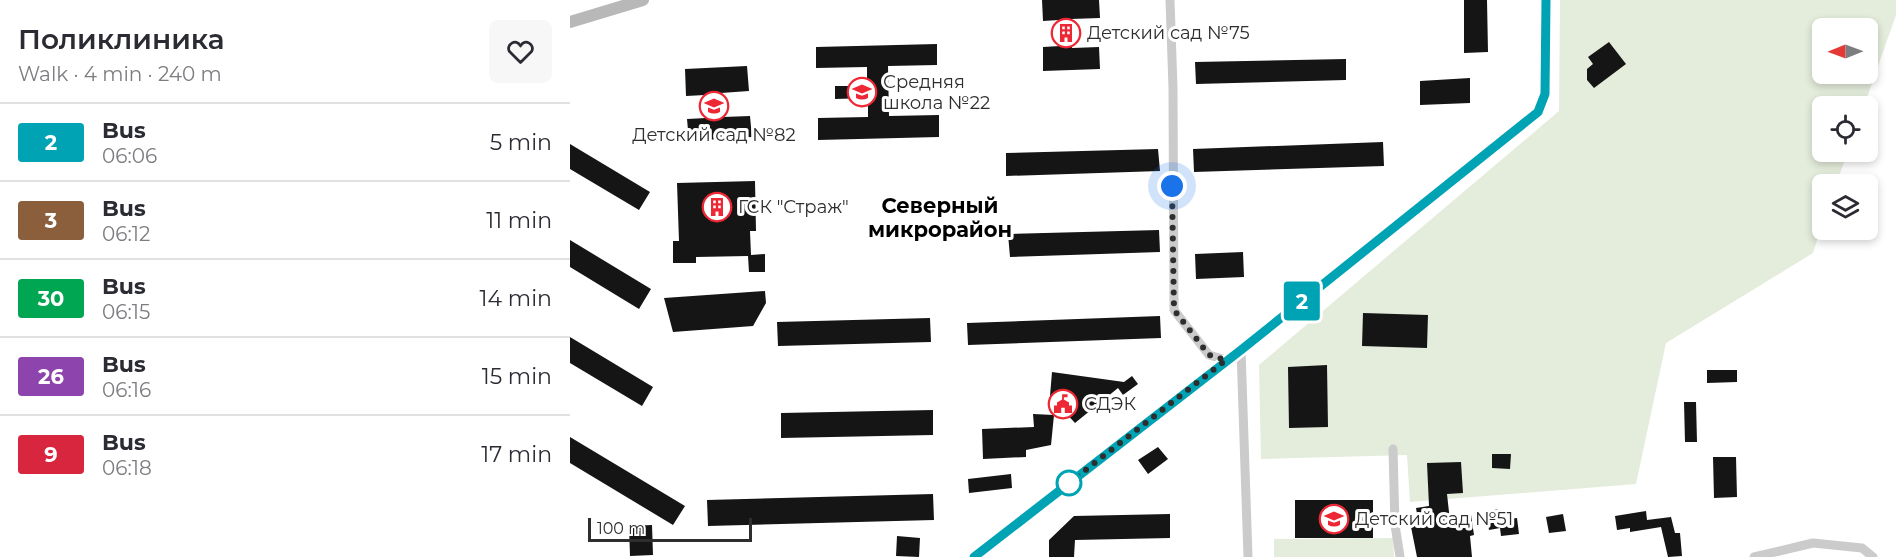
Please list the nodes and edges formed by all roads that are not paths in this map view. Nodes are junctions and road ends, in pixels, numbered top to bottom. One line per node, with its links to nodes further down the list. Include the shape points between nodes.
1 (643, 0): 4 (main road)
2 (1170, 0): 6 (street, via 1174,310 1209,355)
3 (1546, 0): 5 (street, via 1545,94 1538,112)
4 (570, 22)
5 (1241, 350): 6 (street); 9 (street)
6 (1226, 360): 8 (street)
7 (1393, 449): 10 (street)
8 (974, 557)
9 (1248, 557)
10 (1400, 557)
11 (1754, 557): 12 (street, via 1813,543 1862,548)
12 (1873, 557)

